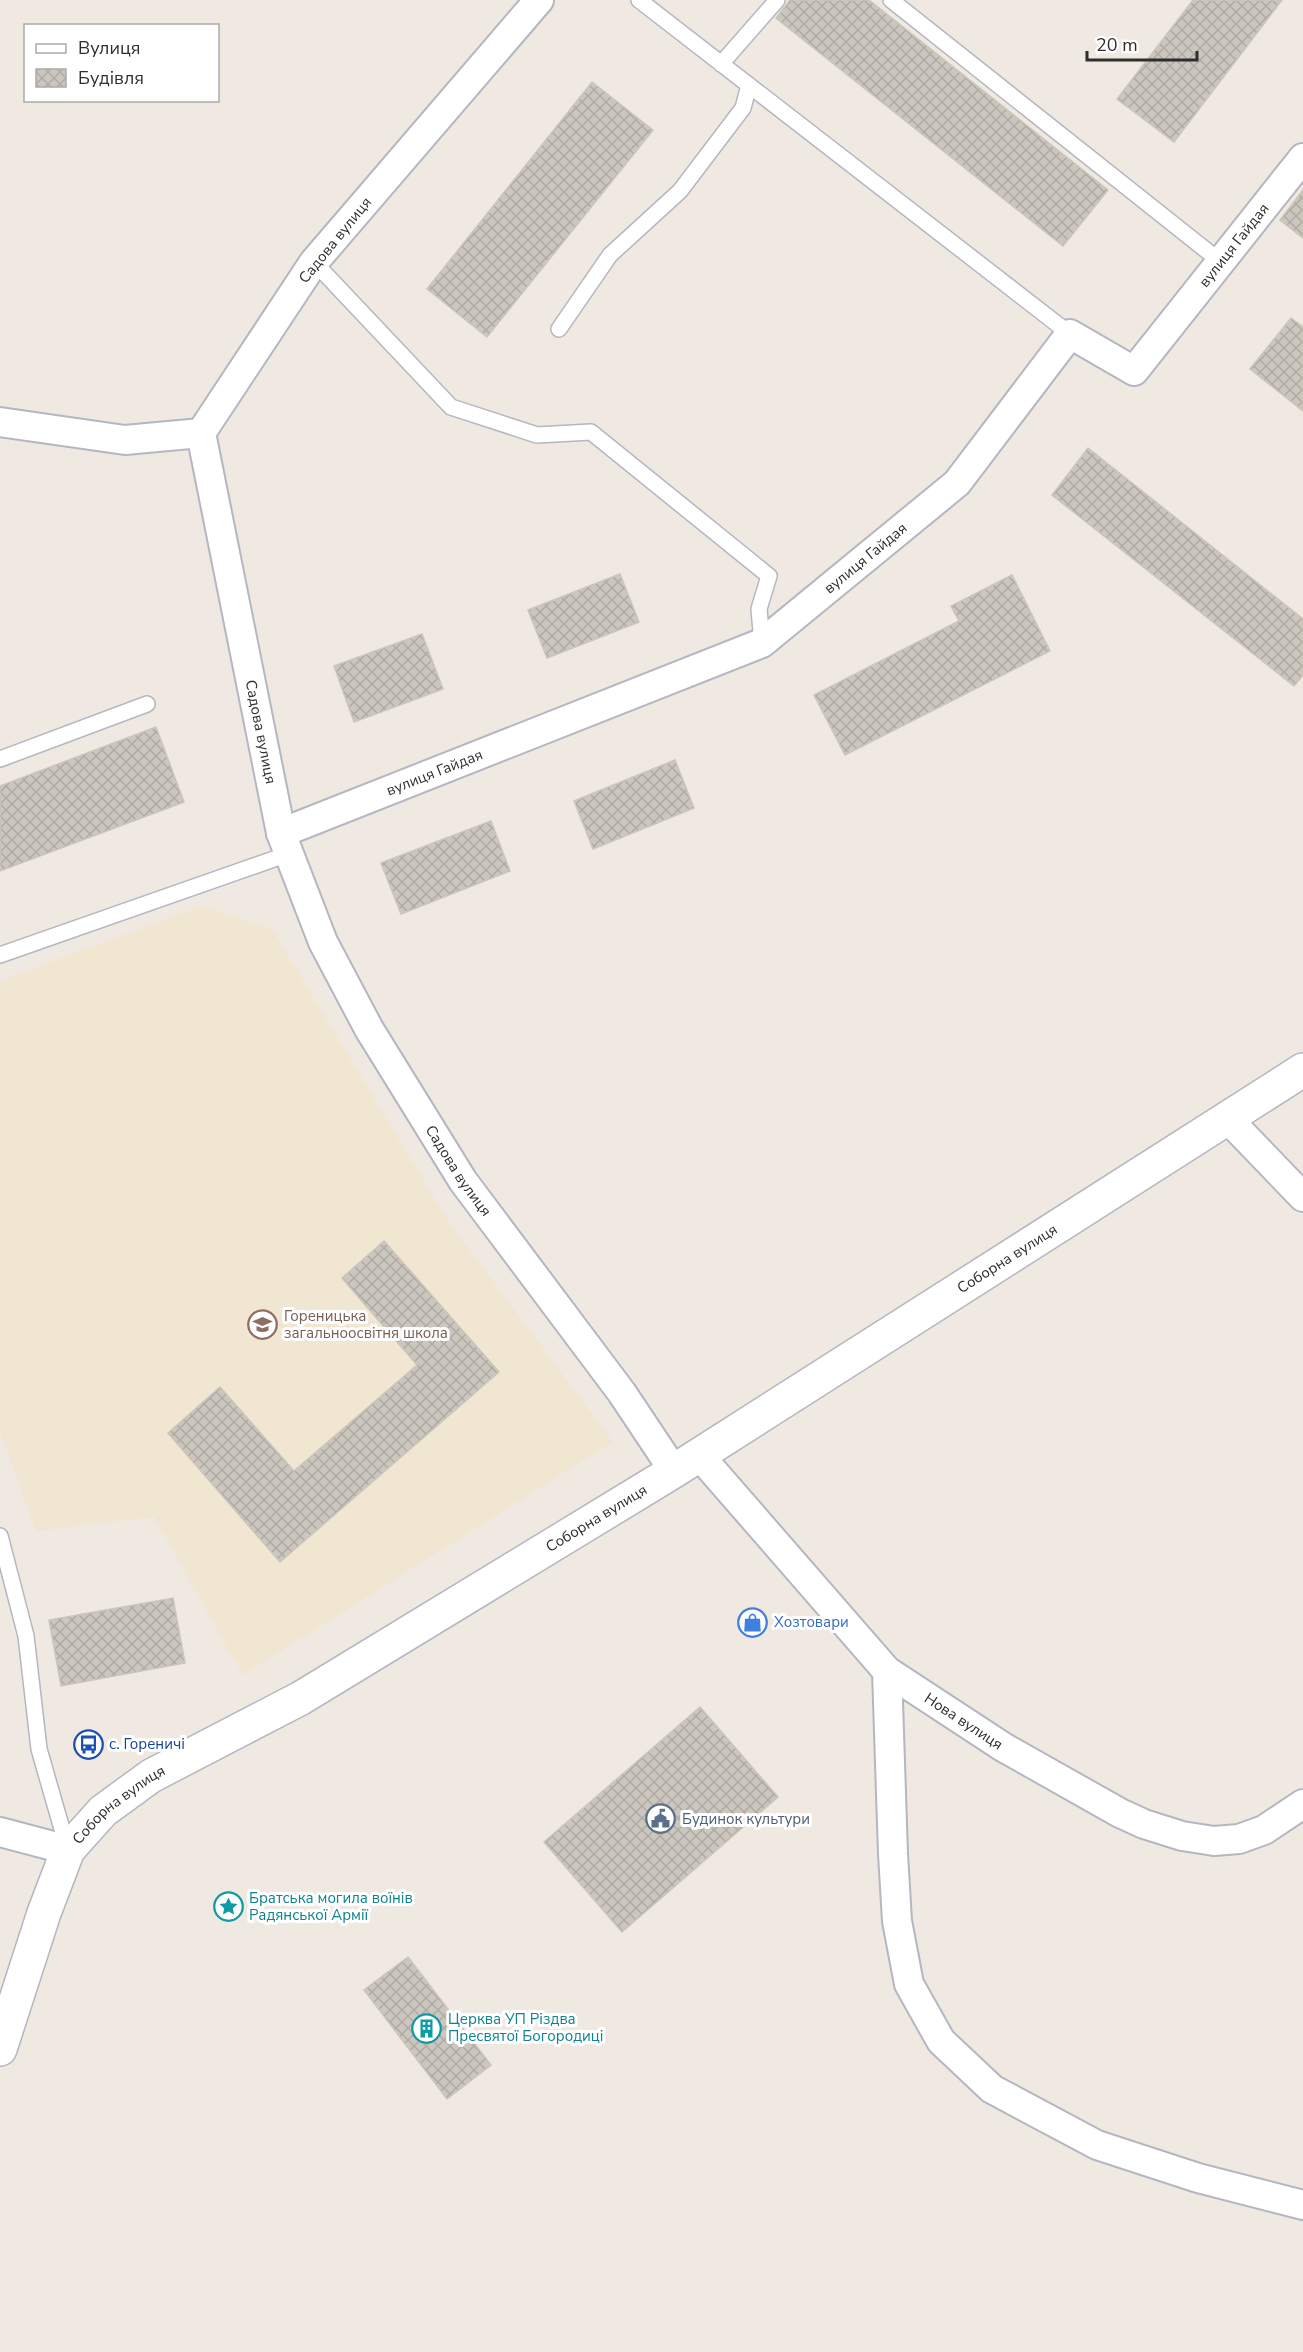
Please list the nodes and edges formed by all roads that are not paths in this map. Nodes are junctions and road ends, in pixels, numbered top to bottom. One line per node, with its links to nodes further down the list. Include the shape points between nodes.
1 (539, 0): 8 (street, Садова вулиця)
2 (639, 0): 5 (lane)
3 (777, 0): 5 (lane)
4 (891, 0): 9 (lane)
5 (721, 64): 6 (lane)
6 (749, 85): 10 (lane, via 743,108 680,191 610,255); 11 (lane)
7 (1303, 158): 9 (street, вулиця Гайдая)
8 (314, 262): 13 (street, Садова вулиця); 14 (lane, via 451,407 537,435 591,432 769,576 759,609)
9 (1221, 262): 11 (street, вулиця Гайдая, via 1134,371)
10 (559, 329)
11 (1070, 334): 14 (street, вулиця Гайдая, via 957,483)
12 (0, 422): 13 (street, via 125,440)
13 (201, 433): 17 (street, Садова вулиця)
14 (762, 643): 17 (street, вулиця Гайдая)
15 (147, 704): 16 (lane)
16 (0, 759)
17 (286, 843): 18 (lane); 22 (street, Садова вулиця, via 323,942 369,1029 463,1181 622,1393)
18 (0, 955)
19 (1303, 1070): 20 (main road, Соборна вулиця)
20 (1226, 1117): 21 (street); 22 (main road, Соборна вулиця)
21 (1303, 1197)
22 (686, 1463): 24 (street, Нова вулиця); 27 (main road, Соборна вулиця, via 301,1698 151,1776 103,1811)
23 (0, 1536): 27 (lane, via 26,1636 39,1749)
24 (887, 1671): 25 (street, Нова вулиця, via 1033,1765 1120,1813 1164,1831 1202,1840 1239,1839 1264,1830); 29 (street, via 897,1921 909,1984 941,2042 992,2089 1097,2145 1198,2178)
25 (1303, 1804)
26 (0, 1832): 27 (street)
27 (68, 1850): 28 (main road, Соборна вулиця)
28 (0, 2049)
29 (1303, 2205)

